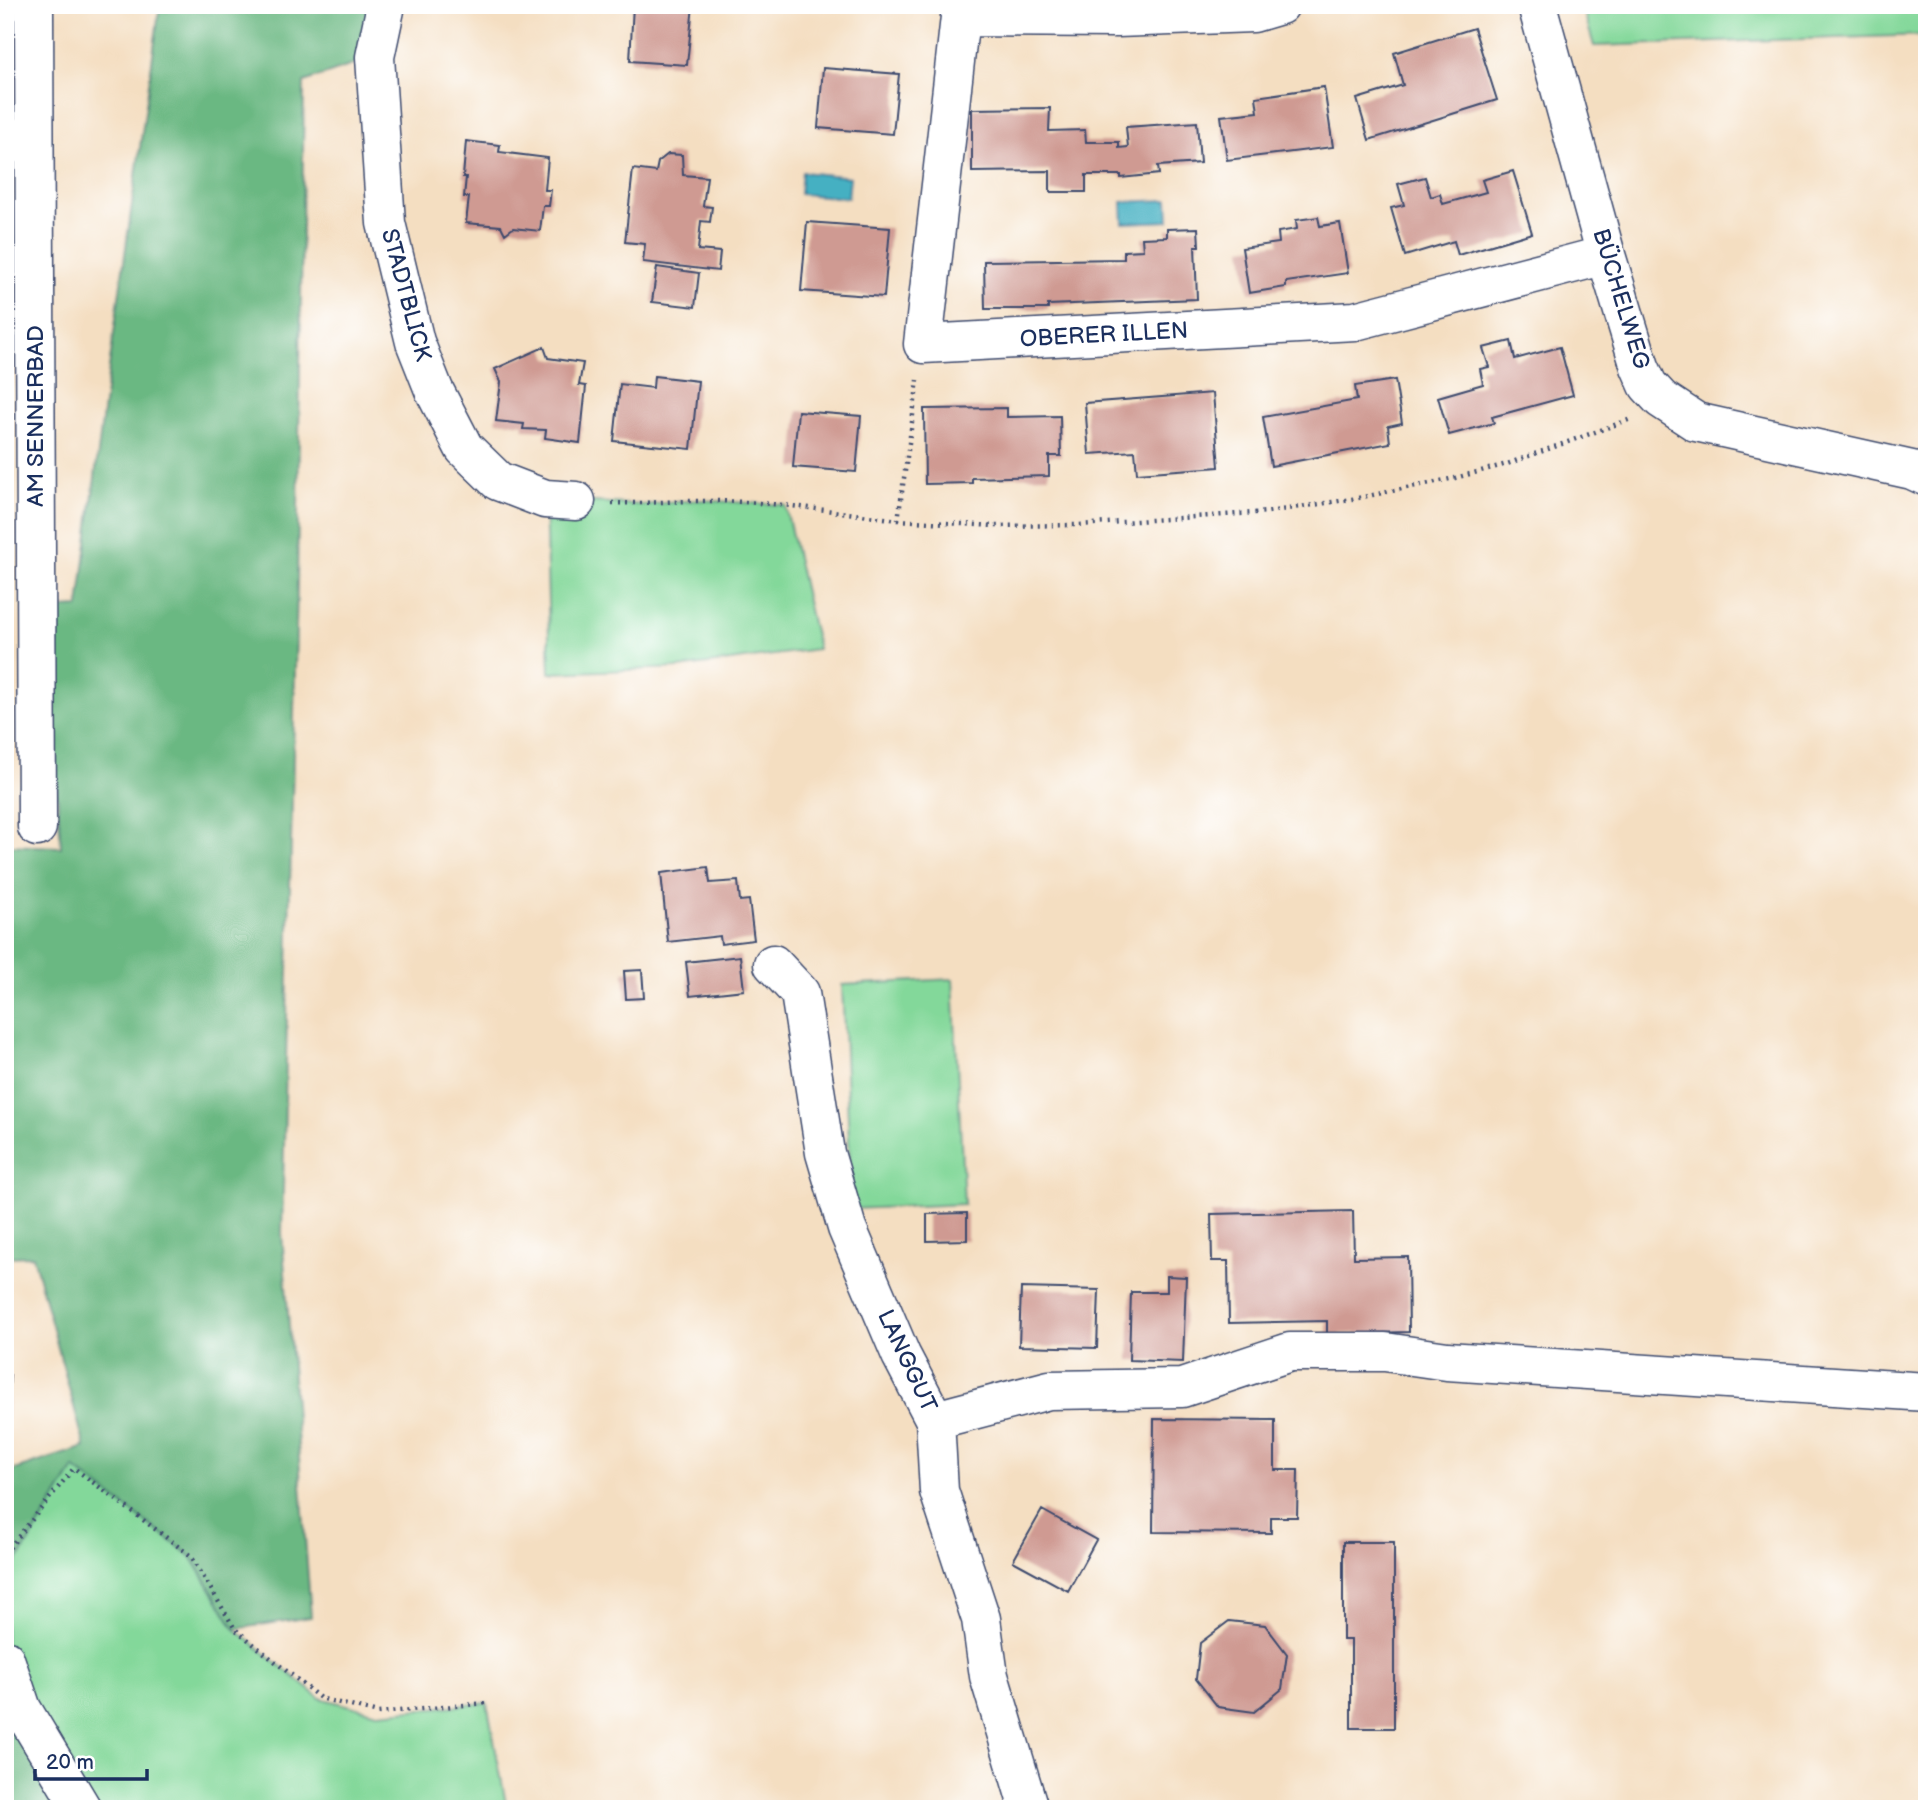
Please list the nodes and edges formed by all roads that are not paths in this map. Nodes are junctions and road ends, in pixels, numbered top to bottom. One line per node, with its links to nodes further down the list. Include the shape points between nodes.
1 (34, 5): 9 (street, AM SENNERBAD)
2 (386, 5): 8 (street, STADTBLICK, via 375,57 386,223 420,354 464,448 498,481 545,499)
3 (1280, 5): 5 (street, via 1239,14 1117,18)
4 (1536, 5): 6 (street, BÜCHELWEG)
5 (961, 11): 6 (street, OBERER ILLEN, via 923,344 1355,321)
6 (1606, 255): 7 (street, BÜCHELWEG, via 1648,385 1681,414 1710,427)
7 (1927, 477)
8 (576, 501)
9 (37, 827)
10 (773, 964): 12 (street, LANGGUT, via 800,993 825,1153 847,1228 901,1355)
11 (1927, 1392): 12 (street, via 1447,1361 1385,1352 1290,1352 1182,1388 1049,1390)
12 (935, 1420): 15 (street, LANGGUT, via 939,1491 981,1619 989,1676)
13 (5, 1659): 14 (street, via 22,1709)
14 (82, 1809)
15 (1029, 1809)

